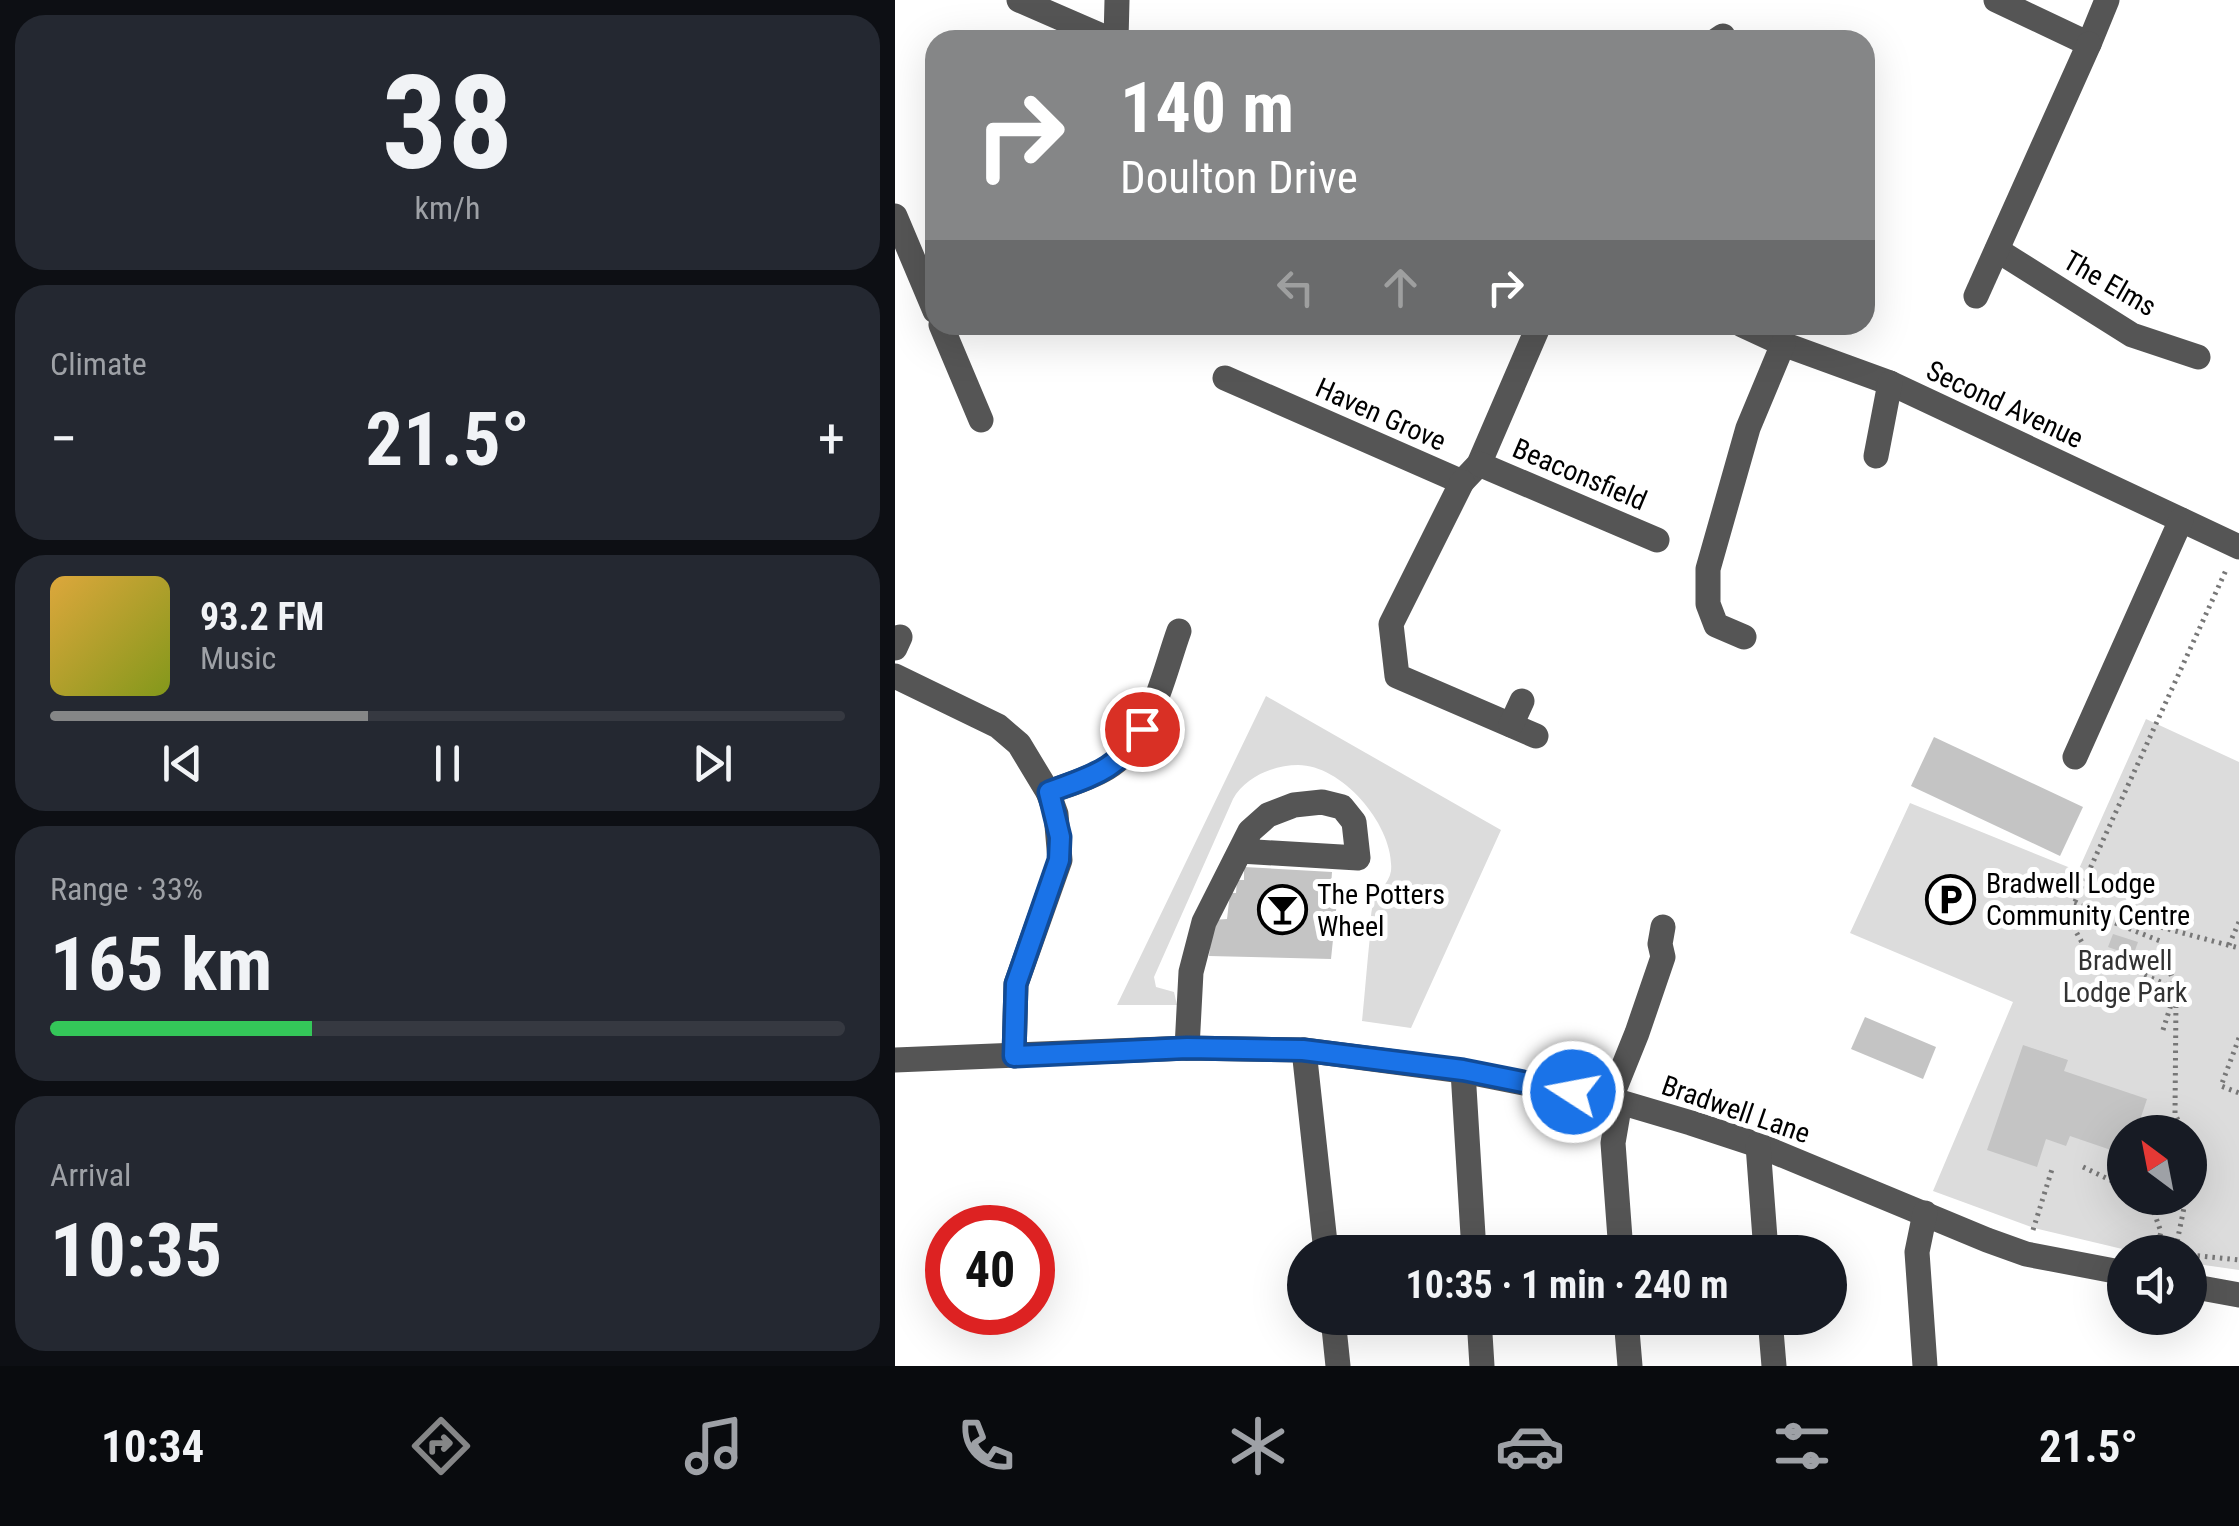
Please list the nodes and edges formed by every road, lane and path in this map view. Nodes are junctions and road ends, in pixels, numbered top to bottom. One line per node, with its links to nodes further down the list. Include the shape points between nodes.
1 (1019, 0): 5 (street)
2 (1117, 0): 6 (street)
3 (1996, 0): 7 (street)
4 (2107, 0): 7 (street)
5 (1090, 30)
6 (1115, 30)
7 (2089, 44): 9 (street)
8 (895, 216): 10 (street)
9 (1997, 250): 11 (street); 16 (street, The Elms, via 2132,335)
10 (925, 287)
11 (1976, 296)
12 (945, 335): 19 (street)
13 (1534, 335): 21 (street, Haven Grove)
14 (1764, 335): 15 (street, Second Avenue)
15 (1783, 344): 18 (street, Second Avenue); 26 (street, via 1748,428 1708,568 1708,604 1716,625)
16 (2198, 357)
17 (1225, 378): 21 (street, Haven Grove)
18 (1890, 383): 20 (street); 22 (street, Second Avenue)
19 (981, 420)
20 (1876, 456)
21 (1470, 473): 23 (street, Beaconsfield); 29 (street, via 1391,624 1397,676)
22 (2181, 520): 24 (street, Second Avenue); 31 (street)
23 (1657, 540)
24 (2238, 547): 34 (path)
25 (1179, 630): 32 (street, via 1129,751 1108,768)
26 (1744, 638)
27 (895, 676): 32 (street, via 998,726 1019,744)
28 (1522, 700): 29 (street)
29 (1511, 725): 30 (street)
30 (1536, 736)
31 (2075, 757)
32 (1049, 792): 45 (street, via 1059,860 1016,984)
33 (1240, 851): 43 (street, via 1203,922 1191,972)
34 (2075, 904): 35 (path); 40 (path, via 2068,918 2085,952)
35 (2107, 912): 38 (path); 40 (path, via 2111,921 2161,941)
36 (2239, 922): 38 (path)
37 (1663, 927): 49 (street, via 1663,957)
38 (2229, 945): 39 (path)
39 (2239, 948)
40 (2176, 989): 41 (path); 50 (path)
41 (2163, 1030)
42 (2239, 1038): 48 (path, via 2221,1086)
43 (1187, 1048): 44 (street, Bradwell Lane); 45 (street, Bradwell Lane)
44 (1303, 1050): 47 (street, Bradwell Lane); 56 (street)
45 (1014, 1056): 46 (street, Bradwell Lane)
46 (895, 1060)
47 (1463, 1070): 49 (street, Bradwell Lane); 57 (street)
48 (2239, 1093)
49 (1615, 1101): 51 (street, Bradwell Lane); 58 (street)
50 (2176, 1115)
51 (1758, 1145): 55 (street, Bradwell Lane); 59 (street)
52 (2053, 1166): 60 (path)
53 (2083, 1167): 54 (path)
54 (2107, 1178)
55 (1925, 1213): 60 (street, Bradwell Lane); 74 (street, via 1917,1252)
56 (1324, 1235)
57 (1474, 1235)
58 (1620, 1235)
59 (1764, 1235)
60 (2026, 1254): 63 (street, Bradwell Lane)
61 (2207, 1257): 62 (path)
62 (2239, 1260)
63 (2107, 1269)
64 (2207, 1289): 65 (street)
65 (2239, 1295)
66 (1335, 1335): 70 (street)
67 (1480, 1335): 71 (street)
68 (1627, 1335): 72 (street)
69 (1771, 1335): 73 (street)
70 (1339, 1366)
71 (1482, 1366)
72 (1630, 1366)
73 (1774, 1366)
74 (1925, 1366)

